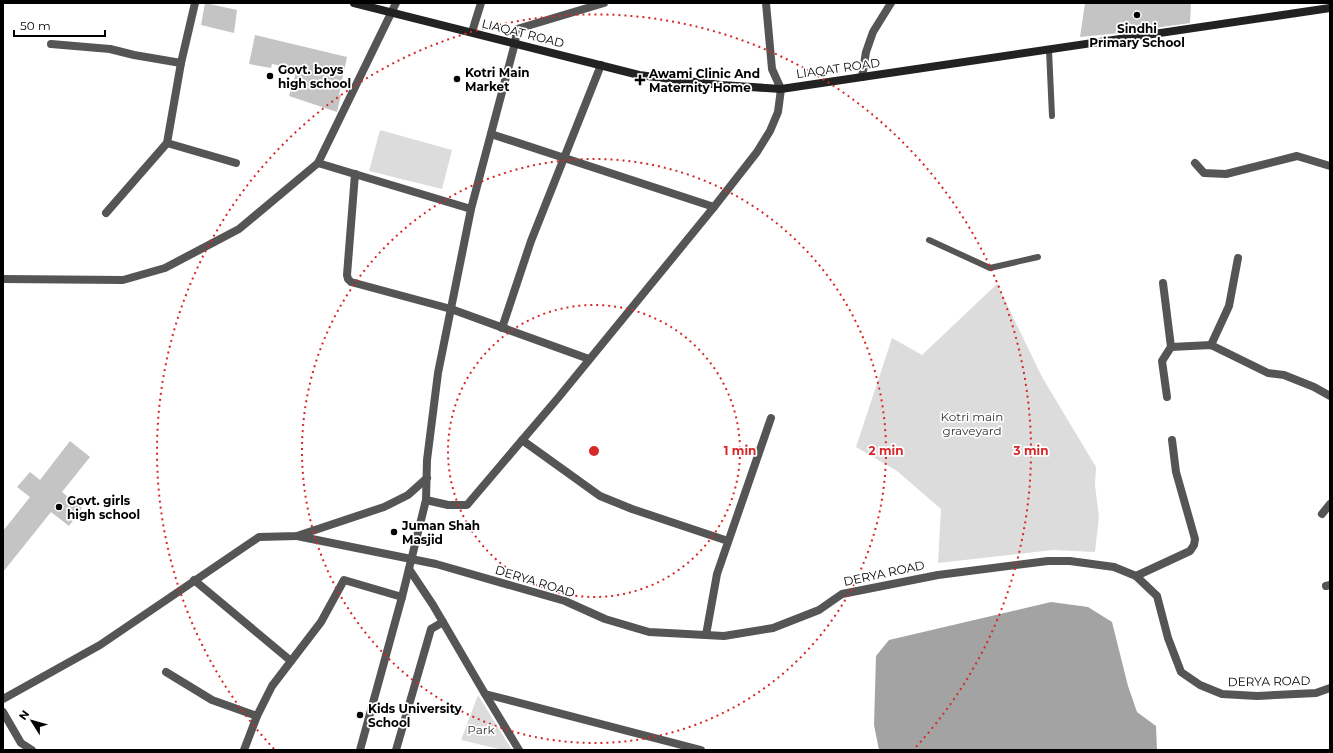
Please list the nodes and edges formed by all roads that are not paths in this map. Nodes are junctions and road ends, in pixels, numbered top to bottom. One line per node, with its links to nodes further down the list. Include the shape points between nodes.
1 (195, 3): 14 (street)
2 (354, 3): 9 (street, LIAQAT ROAD)
3 (396, 3): 9 (street)
4 (481, 3): 10 (street)
5 (604, 3): 11 (street, via 517,29)
6 (766, 3): 17 (street, via 772,69)
7 (891, 3): 16 (street, via 873,32 866,52)
8 (1330, 8): 13 (street, LIAQAT ROAD)
9 (392, 12): 10 (street, LIAQAT ROAD); 23 (street)
10 (472, 32): 11 (street, LIAQAT ROAD)
11 (516, 43): 15 (street, LIAQAT ROAD); 19 (street)
12 (51, 44): 14 (street, via 110,49)
13 (1049, 50): 16 (street, LIAQAT ROAD); 18 (lane)
14 (180, 63): 20 (street)
15 (601, 65): 17 (street, LIAQAT ROAD, via 639,75); 21 (street)
16 (862, 77): 17 (street, LIAQAT ROAD)
17 (780, 89): 27 (street, via 778,112 770,131)
18 (1052, 116)
19 (491, 134): 21 (street); 28 (street)
20 (167, 143): 22 (street); 29 (street)
21 (564, 158): 27 (street); 36 (street, via 531,241)
22 (236, 163)
23 (318, 163): 26 (street); 33 (street, via 239,229 165,268 123,280)
24 (1195, 163): 25 (street, via 1204,174 1226,174 1297,156)
25 (1330, 166)
26 (355, 174): 28 (street); 35 (street, via 348,279 351,282)
27 (714, 207): 39 (street)
28 (471, 209): 35 (street)
29 (106, 213)
30 (929, 240): 31 (lane, via 990,268)
31 (1038, 257)
32 (1238, 258): 37 (street, via 1229,306)
33 (3, 279)
34 (1163, 282): 38 (street)
35 (451, 309): 36 (street); 45 (street, via 438,373)
36 (502, 328): 39 (street)
37 (1211, 345): 38 (street); 40 (street, via 1268,373 1284,375)
38 (1171, 347): 41 (street, via 1162,360)
39 (589, 359): 43 (street)
40 (1330, 396)
41 (1167, 397)
42 (771, 418): 50 (street)
43 (522, 440): 46 (street, via 468,505 448,505); 50 (street, via 600,496)
44 (1172, 440): 53 (street, via 1176,472 1195,539 1194,546 1190,551)
45 (427, 478): 46 (street); 49 (street, via 408,495 384,507)
46 (426, 500): 51 (street)
47 (1330, 504): 48 (street)
48 (1322, 514)
49 (297, 536): 51 (street, DERYA ROAD); 54 (street, via 259,537)
50 (728, 541): 57 (street, via 718,574)
51 (411, 559): 52 (street); 57 (street, DERYA ROAD, via 566,601 605,619 649,632)
52 (409, 569): 55 (street); 56 (street)
53 (1136, 576): 57 (street, DERYA ROAD, via 1114,567 1070,561 1048,561 938,575 842,594 818,610 773,628 724,636); 60 (street, DERYA ROAD, via 1157,596 1168,638 1181,672 1200,685 1222,694 1258,696 1316,693)
54 (194, 580): 58 (street); 62 (street, via 100,644)
55 (402, 597): 58 (street, via 344,580 321,622); 67 (street)
56 (443, 622): 61 (street); 68 (street, via 431,629)
57 (706, 635)
58 (292, 661): 64 (street, via 272,686)
59 (166, 672): 64 (street, via 212,700)
60 (1330, 688)
61 (486, 694): 69 (street); 70 (street)
62 (3, 700)
63 (3, 712): 65 (street, via 21,743)
64 (257, 716): 66 (street)
65 (32, 750)
66 (244, 750)
67 (360, 750)
68 (396, 750)
69 (519, 750)
70 (701, 750)

